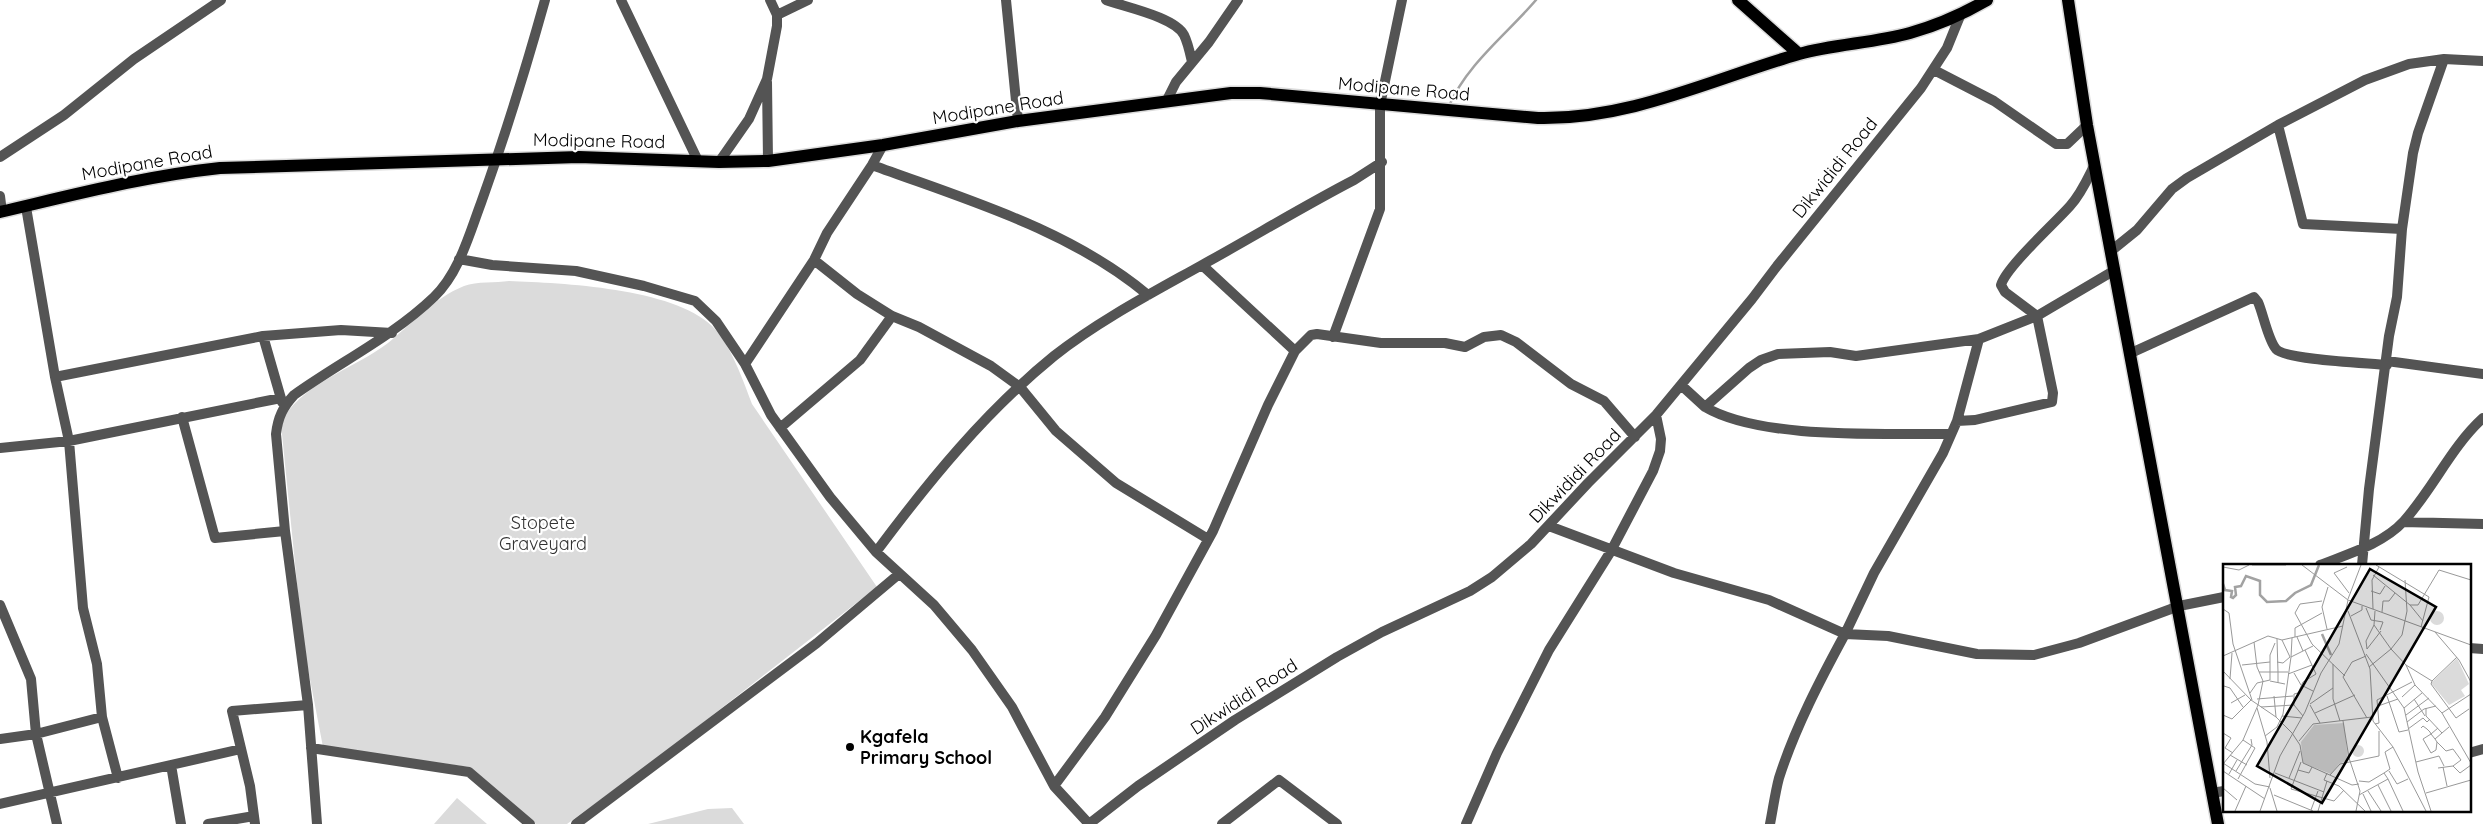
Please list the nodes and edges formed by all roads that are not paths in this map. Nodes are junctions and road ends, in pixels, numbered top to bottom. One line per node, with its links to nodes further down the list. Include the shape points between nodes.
1 (222, 0): 27 (street, via 140,55 64,115)
2 (545, 0): 28 (street)
3 (621, 0): 29 (street)
4 (770, 0): 13 (street)
5 (808, 0): 13 (street)
6 (1006, 0): 23 (street)
7 (1106, 0): 18 (street, via 1179,28)
8 (1238, 0): 18 (street)
9 (1402, 0): 22 (street)
10 (1738, 0): 15 (main road)
11 (1987, 0): 14 (main road, Modipane Road)
12 (2068, 0): 24 (main road)
13 (776, 15): 20 (street, via 777,26)
14 (1960, 16): 15 (main road, Modipane Road, via 1910,33); 19 (street, Dikwididi Road)
15 (1798, 54): 22 (main road, Modipane Road, via 1673,96 1606,113 1538,118)
16 (2444, 60): 17 (street); 25 (street, via 2386,70); 38 (street, via 2418,132)
17 (2483, 61)
18 (1192, 62): 21 (street)
19 (1934, 70): 24 (street, via 1994,102 2056,144 2067,144); 57 (street, Dikwididi Road)
20 (767, 79): 30 (street); 31 (street, via 749,119)
21 (1167, 100): 22 (main road, Modipane Road, via 1248,92); 23 (main road, Modipane Road)
22 (1380, 105): 32 (street)
23 (1018, 121): 26 (main road, Modipane Road)
24 (2087, 125): 34 (main road)
25 (2278, 125): 38 (street, via 2303,224); 39 (street, via 2172,189 2136,230)
26 (883, 145): 30 (main road, Modipane Road); 33 (street)
27 (0, 157)
28 (497, 158): 29 (main road, Modipane Road, via 579,156); 36 (main road, Modipane Road, via 220,168 167,173); 40 (street)
29 (698, 161): 31 (main road, Modipane Road)
30 (768, 161): 31 (main road, Modipane Road)
31 (719, 162)
32 (1382, 162): 42 (street); 49 (street, via 1380,209)
33 (872, 165): 41 (street, via 827,233); 44 (street, via 960,197 1076,246 1117,270)
34 (2094, 166): 39 (main road); 46 (street, via 2076,199 2002,280 2005,292)
35 (0, 196): 37 (street)
36 (26, 207): 37 (main road, Modipane Road); 56 (street)
37 (1, 212)
38 (2402, 228): 53 (street, via 2397,297)
39 (2111, 251): 43 (main road)
40 (459, 260): 47 (street, via 434,297); 54 (street, via 492,266 576,271 695,301 716,321)
41 (814, 260): 45 (street, via 857,294); 54 (street)
42 (1202, 266): 44 (street); 51 (street)
43 (2115, 270): 46 (street); 52 (main road)
44 (1148, 294): 58 (street, via 1087,332)
45 (892, 316): 58 (street, via 967,353); 65 (street, via 860,360)
46 (2037, 316): 50 (street); 64 (street, via 2052,402 1975,420)
47 (392, 333): 48 (street, via 341,330); 59 (street)
48 (263, 336): 56 (street); 59 (street)
49 (1333, 337): 51 (street, via 1311,335); 67 (street, via 1465,347 1484,337 1501,335 1516,342 1571,384 1604,401)
50 (1979, 339): 60 (street, via 1856,356 1830,352 1778,354 1749,368); 64 (street)
51 (1296, 351): 74 (street)
52 (2131, 353): 53 (street, via 2254,297 2274,346 2280,352 2306,358); 83 (main road)
53 (2387, 363): 55 (street); 75 (street)
54 (745, 364): 65 (street)
55 (2483, 374)
56 (55, 377): 68 (street)
57 (1681, 385): 60 (street); 61 (street, Dikwididi Road)
58 (1020, 387): 74 (street, via 1056,431 1116,483); 77 (street, via 968,438 924,488)
59 (282, 402): 62 (street); 73 (street, via 276,434)
60 (1705, 407): 66 (street, via 1737,421 1806,431)
61 (1656, 416): 67 (street, Dikwididi Road); 76 (street, via 1662,439 1660,451 1653,471)
62 (182, 417): 68 (street); 73 (street, via 214,538)
63 (2483, 418): 70 (street)
64 (1957, 421): 66 (street)
65 (780, 428): 77 (street, via 830,497)
66 (1951, 434): 84 (street, via 1874,573)
67 (1635, 437): 72 (street, Dikwididi Road)
68 (69, 440): 69 (street); 88 (street, via 83,608 97,664)
69 (0, 448)
70 (2403, 522): 71 (street); 75 (street)
71 (2483, 524)
72 (1549, 526): 76 (street); 109 (street, Dikwididi Road, via 1492,577 1337,657 1236,720 1138,786)
73 (285, 531): 87 (street)
74 (1208, 539): 97 (street, via 1156,635 1105,717)
75 (2364, 548): 78 (street); 79 (street)
76 (1611, 551): 84 (street, via 1769,600); 112 (street, via 1549,650)
77 (876, 552): 80 (street)
78 (2323, 564)
79 (2362, 564)
80 (898, 574): 97 (street, via 934,605 972,650 1012,707); 108 (street, via 817,643)
81 (2223, 597): 83 (street)
82 (0, 605): 89 (street, via 32,679)
83 (2179, 606): 84 (street, via 2034,656 1977,654 1888,636); 99 (main road)
84 (1845, 634): 113 (street, via 1790,747)
85 (2470, 648): 86 (street)
86 (2483, 649)
87 (308, 705): 91 (street); 92 (street, via 232,711)
88 (102, 717): 89 (street); 96 (street)
89 (36, 734): 90 (street); 98 (street)
90 (0, 739)
91 (311, 748): 106 (street); 107 (street, via 469,772)
92 (241, 749): 95 (street); 101 (street)
93 (2483, 749): 94 (street)
94 (2470, 754)
95 (171, 765): 96 (street); 104 (street)
96 (118, 778): 98 (street)
97 (1054, 786): 109 (street)
98 (50, 792): 100 (street); 103 (street)
99 (2218, 792): 114 (main road)
100 (0, 804)
101 (254, 820): 105 (street)
102 (1234, 821): 110 (street); 111 (street, via 1279,780)
103 (57, 824)
104 (181, 824)
105 (208, 824)
106 (317, 824)
107 (530, 824)
108 (576, 824)
109 (1089, 824)
110 (1222, 824)
111 (1337, 824)
112 (1466, 824)
113 (1770, 824)
114 (2218, 824)

